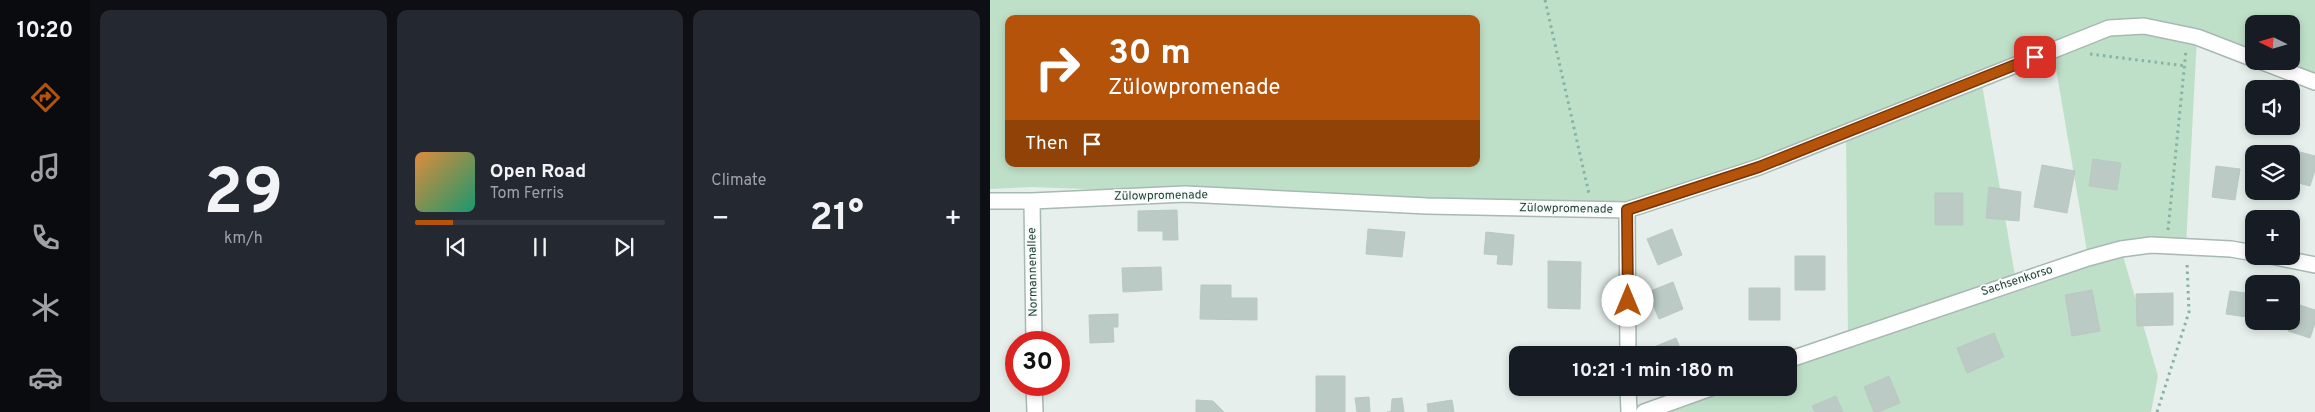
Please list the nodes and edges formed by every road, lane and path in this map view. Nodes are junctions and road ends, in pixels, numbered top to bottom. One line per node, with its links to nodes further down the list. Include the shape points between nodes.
1 (1545, 0): 10 (path)
2 (2186, 35): 4 (street, Zülowpromenade); 5 (path); 11 (street, Zülowpromenade, via 2144,26 2109,28 1759,167)
3 (2081, 53): 5 (path)
4 (2245, 56)
5 (2186, 66): 12 (path)
6 (2284, 70): 7 (street)
7 (2315, 82)
8 (990, 201): 9 (street, Zülowpromenade)
9 (1032, 202): 10 (street, Zülowpromenade, via 1185,194 1427,206); 17 (street, Normannenallee)
10 (1592, 209): 11 (street, Zülowpromenade)
11 (1627, 210): 18 (street)
12 (2166, 245): 13 (street, Sachsenkorso); 19 (street, Sachsenkorso, via 2121,249 2088,258)
13 (2186, 246): 14 (street, Sachsenkorso); 26 (path, via 2189,312)
14 (2245, 251)
15 (2300, 262): 16 (street)
16 (2315, 265)
17 (1034, 331)
18 (1628, 346)
19 (1797, 357)
20 (1034, 396): 23 (street)
21 (1628, 396): 24 (street)
22 (1689, 396): 25 (street)
23 (1035, 412)
24 (1629, 412)
25 (1644, 412)
26 (2157, 412)

